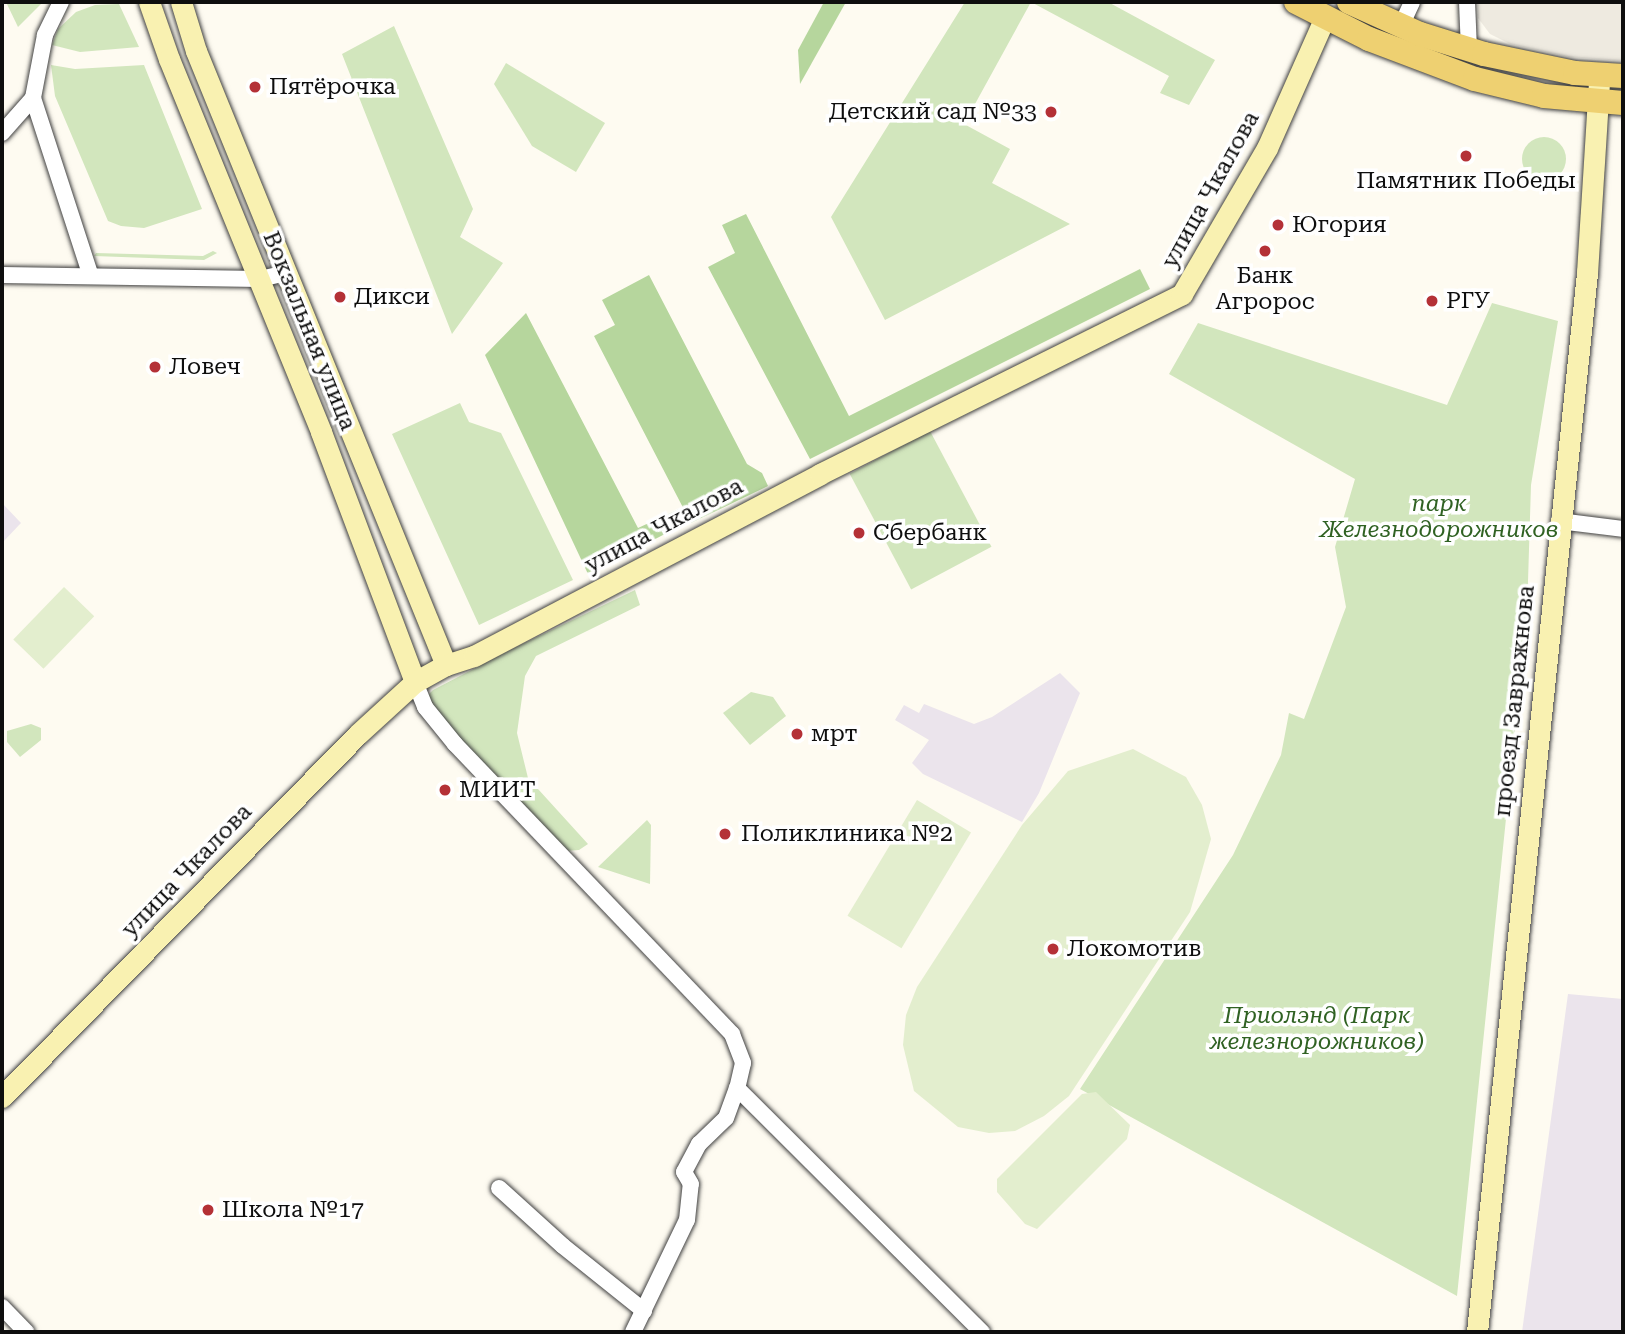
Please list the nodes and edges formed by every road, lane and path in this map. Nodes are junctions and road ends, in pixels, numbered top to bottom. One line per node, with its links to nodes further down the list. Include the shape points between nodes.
1 (61, 2): 12 (street, via 45,35)
2 (149, 2): 19 (street, Вокзальная улица)
3 (181, 2): 16 (street, Вокзальная улица, via 195,51)
4 (1296, 2): 8 (main road)
5 (1349, 2): 9 (main road)
6 (1412, 2): 9 (street)
7 (1467, 2): 10 (street)
8 (1325, 18): 13 (main road, via 1413,58 1475,79); 22 (street, улица Чкалова, via 1267,148 1198,272 1176,299 820,474 474,656)
9 (1401, 26): 10 (main road)
10 (1469, 50): 11 (main road, via 1546,68)
11 (1611, 76): 13 (street, проезд Завражнова)
12 (33, 98): 15 (street); 18 (street)
13 (1598, 103): 14 (main road); 20 (street, проезд Завражнова, via 1587,273)
14 (1623, 103)
15 (2, 133)
16 (287, 273): 19 (street); 22 (street, Вокзальная улица)
17 (2, 275): 18 (street)
18 (91, 276): 19 (street)
19 (260, 279): 23 (street, Вокзальная улица)
20 (1559, 521): 21 (street); 32 (street, проезд Завражнова)
21 (1623, 529)
22 (446, 664): 23 (street, улица Чкалова)
23 (415, 682): 24 (street, via 425,707 455,744 732,1034 743,1063); 25 (street, улица Чкалова, via 358,734)
24 (737, 1088): 28 (street, via 726,1118 699,1144 684,1172 691,1184 687,1220); 31 (street)
25 (2, 1097)
26 (499, 1188): 28 (street)
27 (2, 1307): 29 (street)
28 (644, 1311): 30 (street)
29 (26, 1332)
30 (633, 1332)
31 (982, 1332)
32 (1477, 1332)

